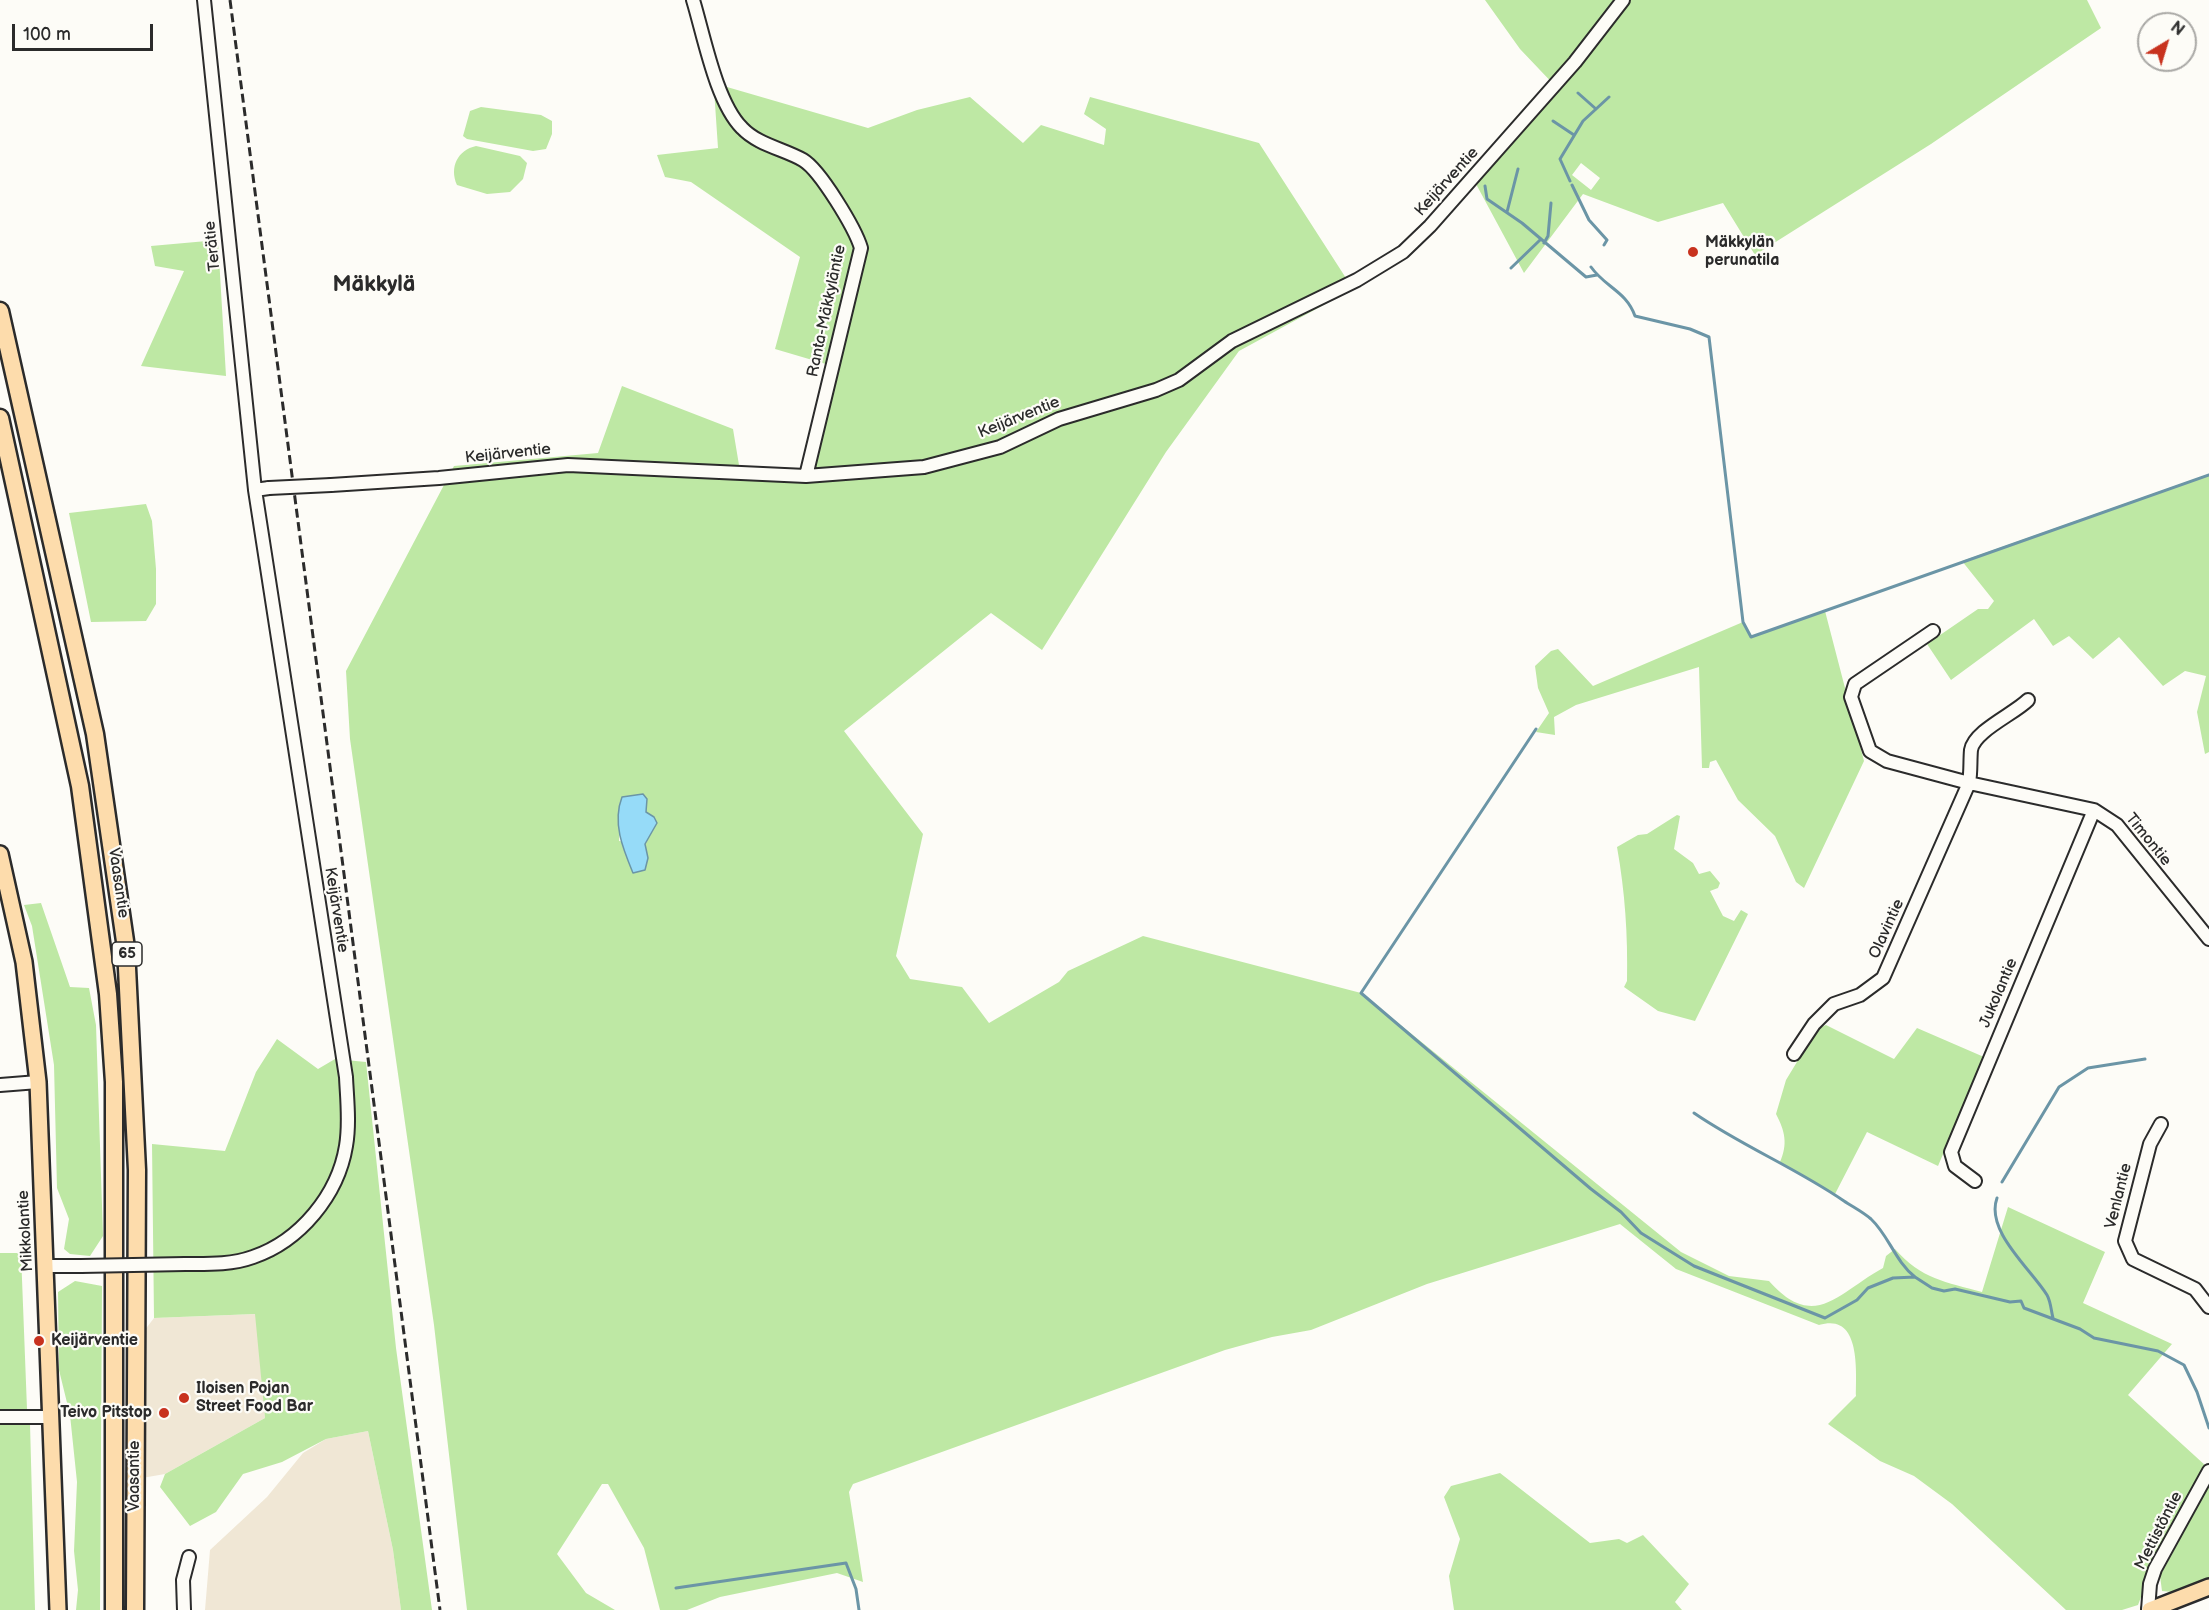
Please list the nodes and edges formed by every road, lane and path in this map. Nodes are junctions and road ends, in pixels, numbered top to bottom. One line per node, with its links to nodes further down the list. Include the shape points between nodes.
1 (204, 0): 7 (street, Terätie)
2 (693, 0): 6 (street, Ranta-Mäkkyläntie, via 727,110 757,140 806,161 843,209 861,248)
3 (1623, 0): 6 (street, Keijärventie, via 1575,62 1430,226 1403,252 1357,280 1232,341 1179,380 1059,419 1000,447 924,467)
4 (0, 311): 28 (highway, Vaasantie / 65, via 95,734 126,948 137,1170)
5 (0, 418): 27 (highway, Vaasantie / 65, via 80,786 108,994 114,1082)
6 (806, 476): 7 (street, Keijärventie, bridge, via 568,465)
7 (255, 490): 19 (street, Keijärventie, bridge, via 346,1077 347,1145 328,1196 308,1222 251,1258 213,1264)
8 (1933, 631): 10 (street, Timontie, via 1856,684 1852,703 1870,750 1887,761)
9 (2028, 700): 10 (street, via 1982,734 1971,748)
10 (1969, 783): 11 (street, Timontie); 14 (street, Olavintie, via 1883,978 1860,995 1834,1004 1814,1024)
11 (2094, 810): 13 (street, Timontie, via 2117,825); 18 (street, Jukolantie, via 1951,1152 1954,1166)
12 (0, 854): 15 (main road, Mikkolantie, via 24,962)
13 (2209, 939)
14 (1794, 1054)
15 (38, 1082): 16 (street); 19 (main road, Mikkolantie)
16 (0, 1085)
17 (2161, 1124): 20 (street, Venlantie, via 2150,1144 2125,1241 2133,1259 2195,1289)
18 (1975, 1181)
19 (46, 1266): 22 (main road, Mikkolantie)
20 (2209, 1307)
21 (0, 1417): 22 (street)
22 (51, 1417): 26 (main road, Mikkolantie)
23 (2209, 1471): 30 (street, Mettistöntie, via 2155,1569)
24 (189, 1557): 29 (street, via 183,1580)
25 (2209, 1587): 30 (main road)
26 (58, 1610)
27 (114, 1610)
28 (135, 1610)
29 (184, 1610)
30 (2149, 1610)

